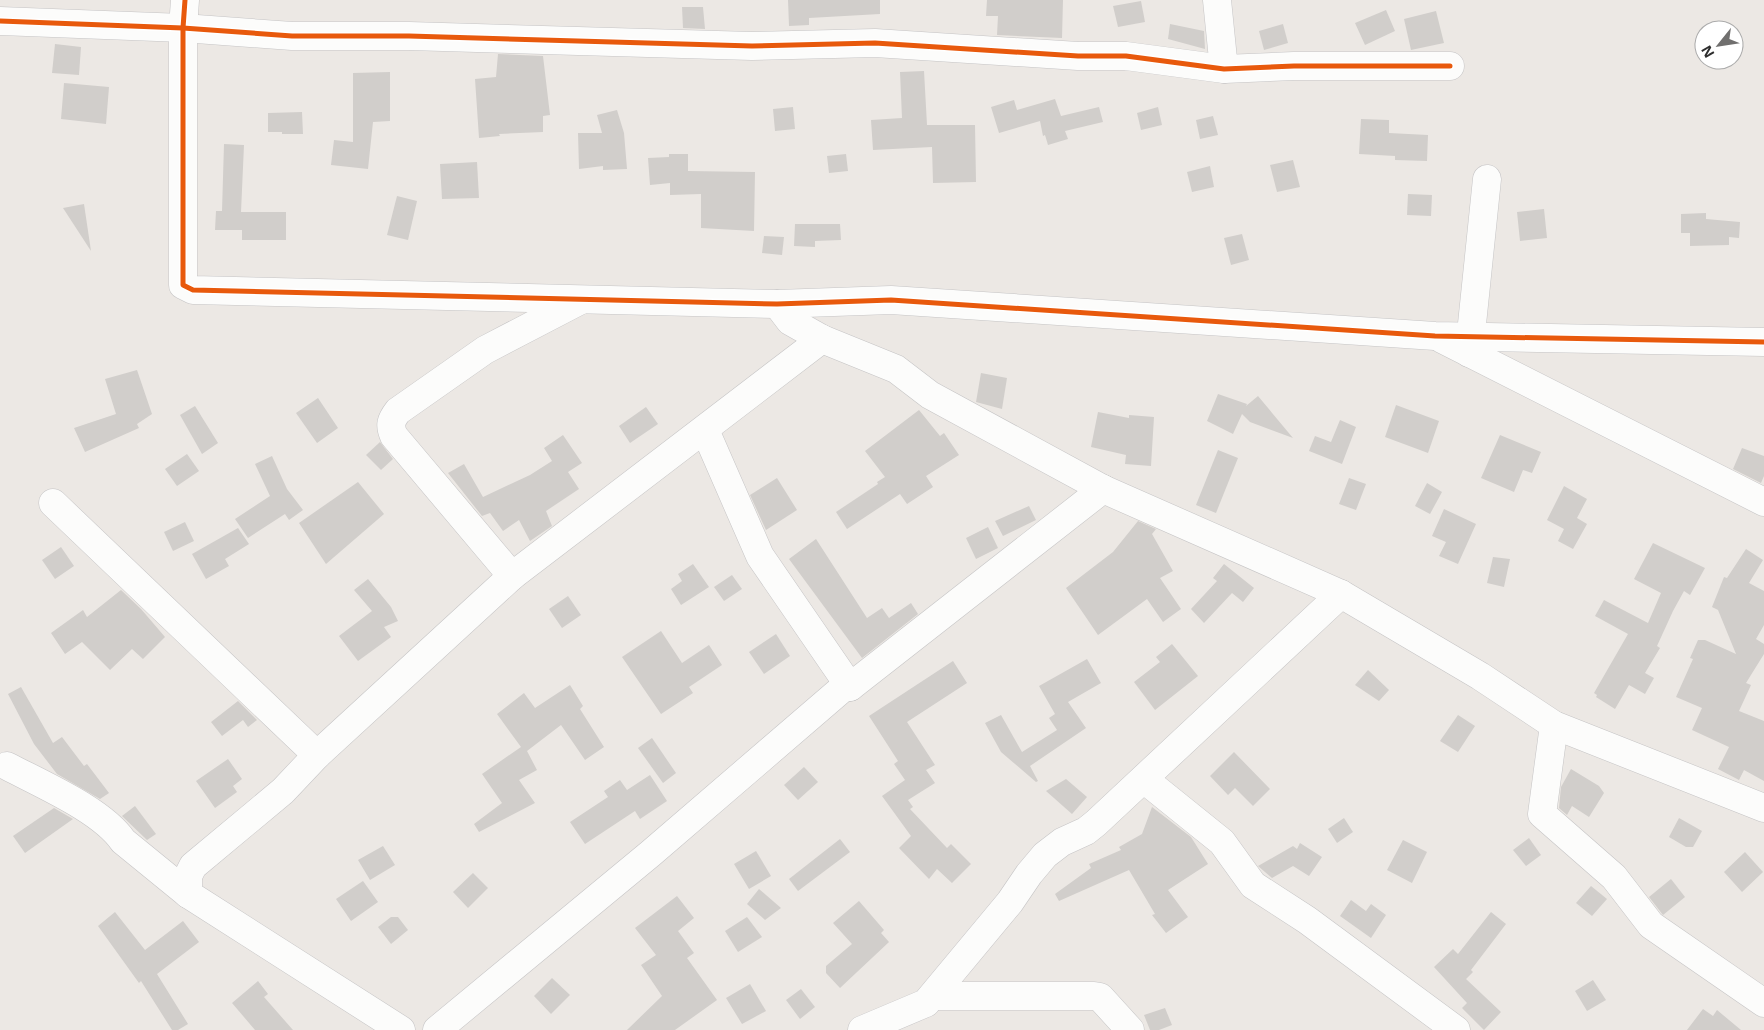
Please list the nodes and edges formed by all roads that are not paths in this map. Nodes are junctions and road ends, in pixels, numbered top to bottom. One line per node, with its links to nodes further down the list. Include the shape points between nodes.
1 (185, 0): 4 (street)
2 (1217, 0): 6 (street)
3 (0, 21): 4 (street)
4 (183, 28): 6 (street, via 292,36 409,36 752,46 875,43 1126,56); 8 (street, via 183,285 188,288)
5 (1450, 66): 6 (street, via 1294,66)
6 (1224, 70)
7 (1488, 179): 12 (street)
8 (582, 300): 9 (street); 17 (street, via 485,350 391,419 390,429 394,436)
9 (778, 304): 10 (street, via 790,321); 12 (street, via 891,300 1435,336)
10 (822, 339): 13 (street); 14 (street, via 896,369 930,395)
11 (1764, 342): 12 (street)
12 (1470, 345): 15 (street)
13 (705, 430): 17 (street); 19 (street, via 760,556)
14 (1103, 489): 18 (street); 19 (street)
15 (1764, 502)
16 (53, 503): 21 (street)
17 (512, 576): 21 (street)
18 (1341, 594): 20 (street, via 1480,676); 23 (street)
19 (850, 687): 29 (street, via 843,688 650,854)
20 (1554, 726): 24 (street); 27 (street, via 1542,814 1614,877 1651,925)
21 (317, 755): 25 (street, via 283,791 193,866 188,876)
22 (7, 766): 25 (street, via 91,812)
23 (1145, 780): 26 (street, via 1086,831 1062,842 1045,855); 32 (street, via 1222,842 1253,885 1307,920)
24 (1764, 808)
25 (188, 894): 28 (street)
26 (933, 996): 30 (street, via 915,1008); 31 (street, via 1100,997)
27 (1764, 1003)
28 (401, 1030)
29 (437, 1030)
30 (862, 1030)
31 (1130, 1030)
32 (1456, 1030)

